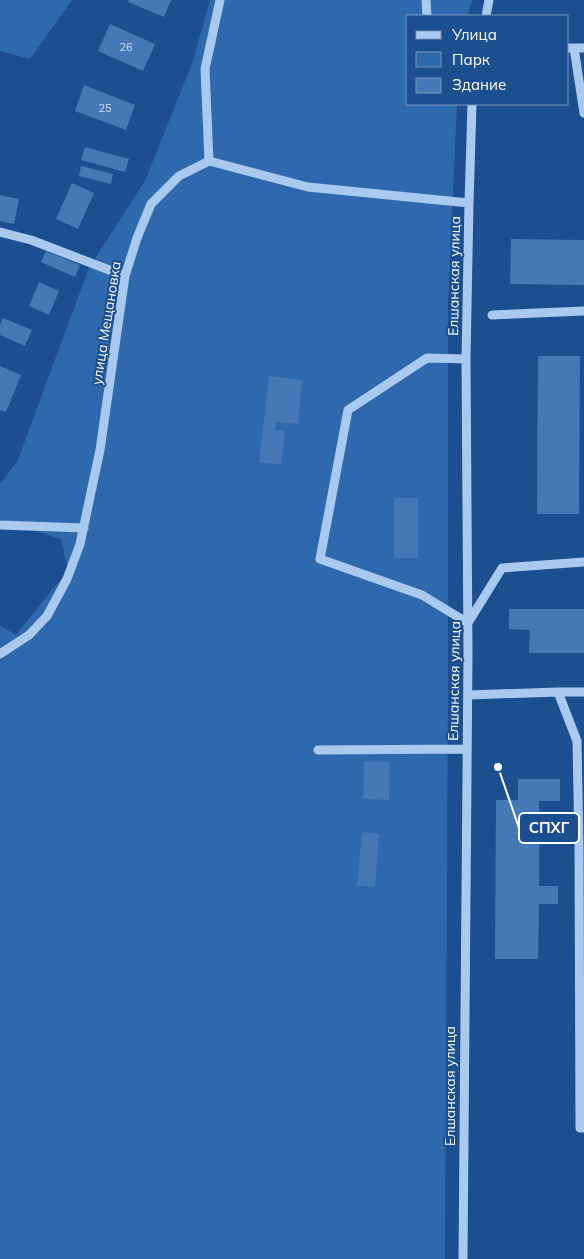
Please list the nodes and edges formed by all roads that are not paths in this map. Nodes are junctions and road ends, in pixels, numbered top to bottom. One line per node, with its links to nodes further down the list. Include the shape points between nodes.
1 (220, 0): 9 (street, via 205,69)
2 (426, 0): 4 (street)
3 (489, 0): 5 (street)
4 (427, 15)
5 (486, 15)
6 (575, 48): 8 (street)
7 (472, 105): 10 (street, Елшанская улица)
8 (584, 113)
9 (209, 161): 10 (street, via 308,186); 12 (street, улица Мещановка, via 179,176 151,204 136,238)
10 (469, 203): 15 (street, Елшанская улица)
11 (0, 232): 12 (street, via 31,240)
12 (125, 276): 17 (street, улица Мещановка, via 100,450)
13 (584, 311): 14 (street)
14 (492, 315)
15 (466, 359): 19 (street, Елшанская улица); 19 (street, via 427,358 348,410 320,559 422,595)
16 (0, 525): 17 (street)
17 (84, 528): 20 (street, улица Мещановка, via 67,580 47,616 29,635)
18 (584, 562): 19 (street, via 502,568)
19 (468, 623): 23 (street, Елшанская улица)
20 (0, 654)
21 (558, 692): 22 (street); 23 (street); 26 (street, via 577,741)
22 (584, 692)
23 (468, 695): 24 (street, Елшанская улица)
24 (467, 749): 25 (street); 28 (street, Елшанская улица)
25 (318, 750)
26 (582, 845): 27 (street, via 580,1128)
27 (584, 1128)
28 (463, 1259)

